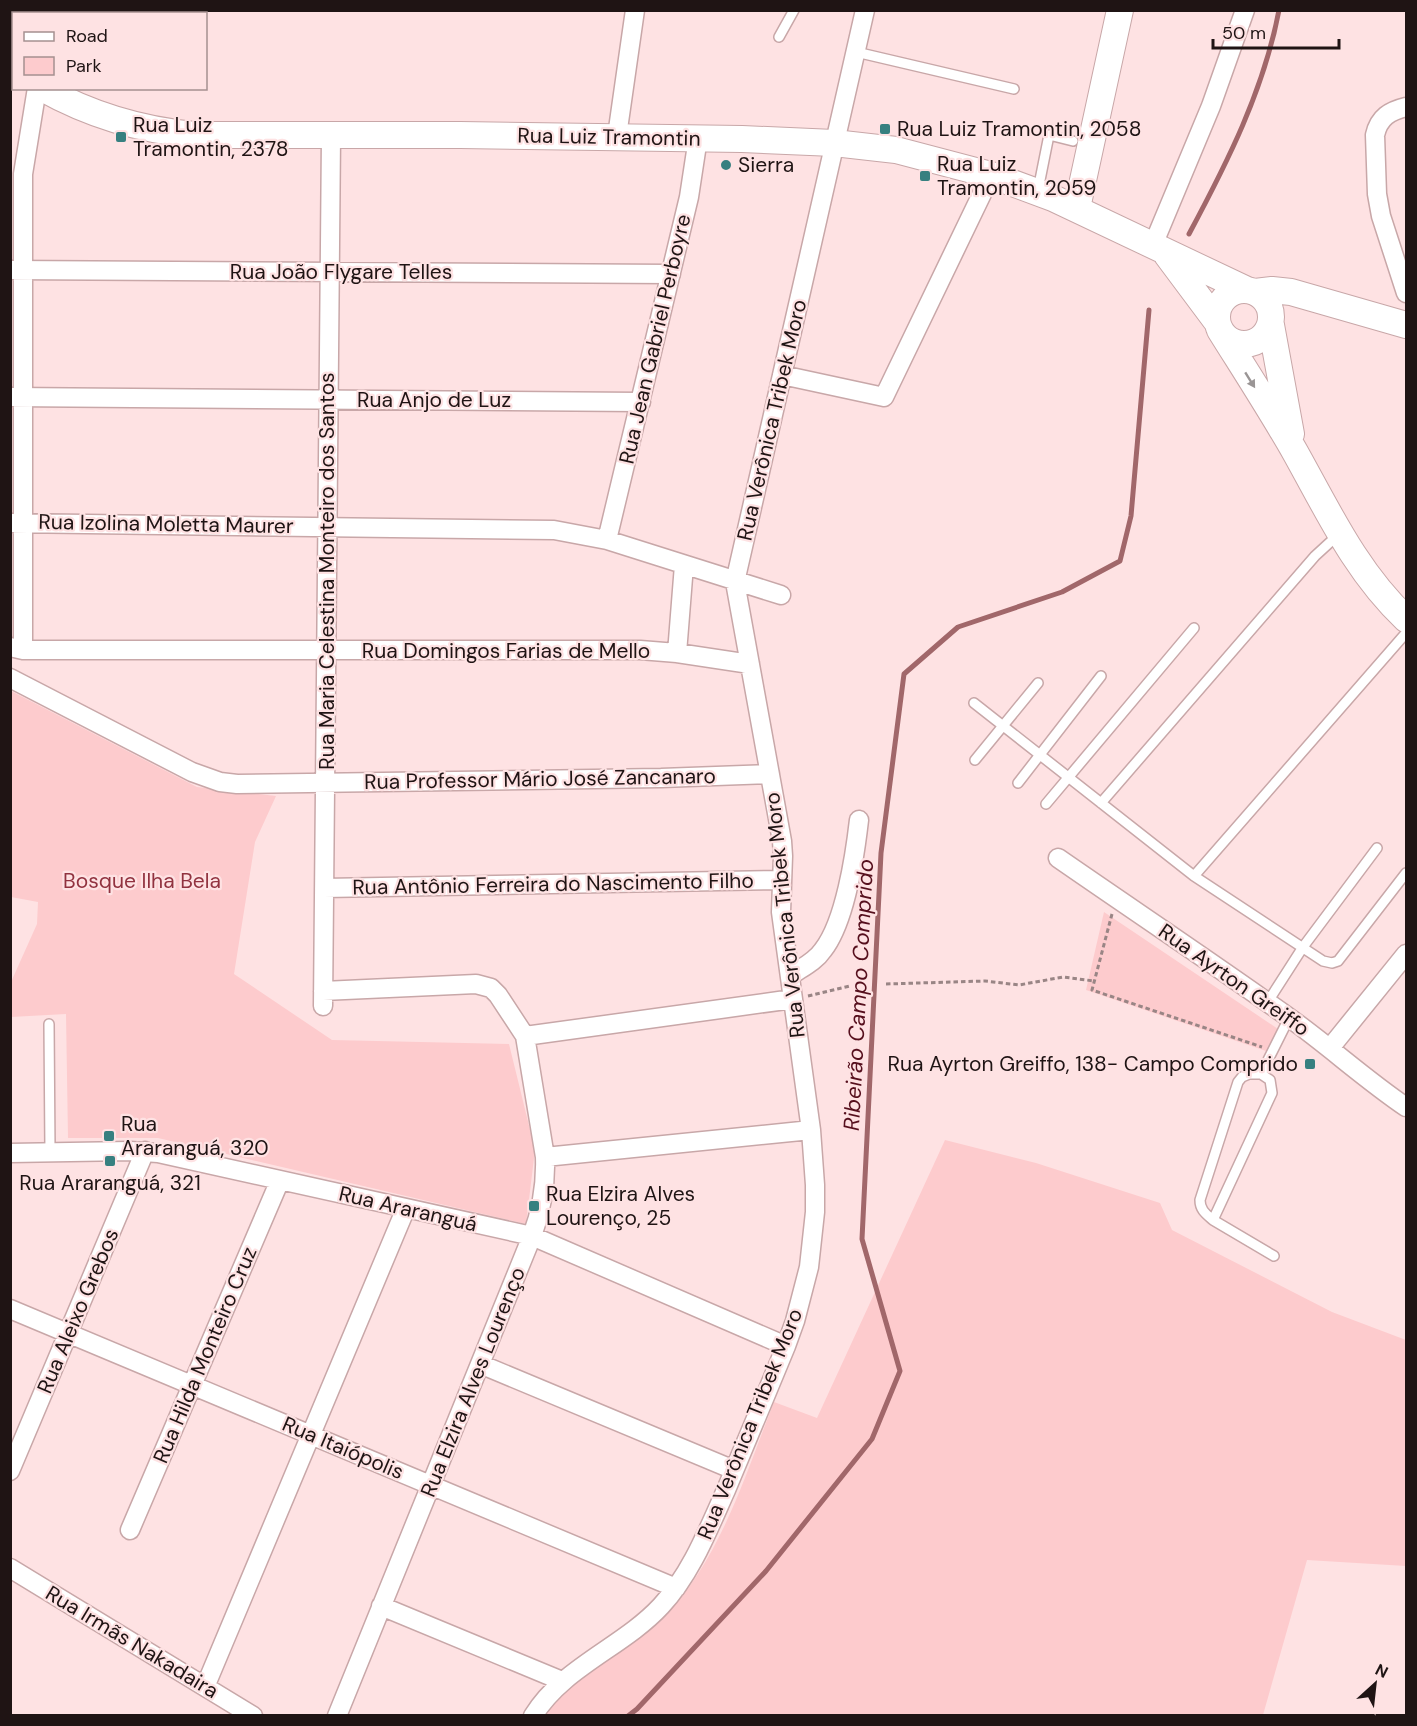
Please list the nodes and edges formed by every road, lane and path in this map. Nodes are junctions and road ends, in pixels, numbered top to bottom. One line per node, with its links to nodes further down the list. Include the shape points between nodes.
1 (635, 10): 13 (street)
2 (794, 10): 6 (lane)
3 (865, 10): 7 (street, Rua Verônica Tribek Moro)
4 (1120, 10): 20 (main road)
5 (1245, 10): 21 (street)
6 (779, 37)
7 (856, 51): 8 (lane); 16 (street, Rua Verônica Tribek Moro)
8 (1014, 89)
9 (37, 90): 17 (street)
10 (46, 90): 12 (main road, Rua Luiz Tramontin, via 110,120 159,131 215,136)
11 (1407, 107): 26 (street, via 1383,117 1375,135 1381,216)
12 (331, 136): 13 (main road, Rua Luiz Tramontin); 23 (street, Rua Maria Celestina Monteiro dos Santos)
13 (617, 136): 14 (main road, Rua Luiz Tramontin)
14 (698, 138): 16 (main road, Rua Luiz Tramontin); 24 (street, Rua Jean Gabriel Perboyre)
15 (1073, 141): 19 (lane, via 1049,135)
16 (834, 143): 18 (main road, Rua Luiz Tramontin, via 896,150); 31 (street, Rua Verônica Tribek Moro)
17 (17, 174): 22 (street)
18 (991, 175): 19 (main road, Rua Luiz Tramontin); 31 (street, via 884,397)
19 (1037, 192): 20 (main road, Rua Luiz Tramontin)
20 (1077, 208): 21 (main road, Rua Luiz Tramontin)
21 (1159, 249): 25 (main road, Rua Luiz Tramontin); 30 (main road, Rua Luiz Tramontin)
22 (17, 270): 23 (street, Rua João Flygare Telles); 32 (street)
23 (330, 272): 24 (street, Rua João Flygare Telles); 33 (street, Rua Maria Celestina Monteiro dos Santos)
24 (671, 274): 34 (street, Rua Jean Gabriel Perboyre)
25 (1251, 291): 27 (main road, Rua Luiz Tramontin, via 1291,292); 28 (main road, via 1267,302); 30 (main road, via 1230,293 1224,299 1219,305)
26 (1407, 293)
27 (1331, 303): 28 (main road, Rua Luiz Tramontin, via 1307,305); 29 (main road, Rua Luiz Tramontin)
28 (1271, 321): 30 (main road, via 1267,334 1251,344 1233,343); 35 (main road)
29 (1407, 325)
30 (1218, 326): 35 (main road, Rua Luiz Tramontin, one-way to 35)
31 (782, 375): 41 (street, Rua Verônica Tribek Moro)
32 (17, 397): 33 (street, Rua Anjo de Luz); 36 (street)
33 (328, 400): 34 (street, Rua Anjo de Luz); 37 (street, Rua Maria Celestina Monteiro dos Santos)
34 (641, 402): 39 (street, Rua Jean Gabriel Perboyre)
35 (1293, 450): 38 (main road, Rua Luiz Tramontin)
36 (17, 523): 37 (street, Rua Izolina Moletta Maurer); 46 (street)
37 (327, 526): 39 (street, Rua Izolina Moletta Maurer, via 527,529); 47 (street, Rua Maria Celestina Monteiro dos Santos)
38 (1339, 534): 43 (main road, Rua Luiz Tramontin, via 1372,582); 61 (lane, via 1315,556)
39 (607, 540): 40 (street, Rua Izolina Moletta Maurer)
40 (684, 565): 41 (street, Rua Izolina Moletta Maurer); 48 (street)
41 (735, 582): 42 (street, Rua Izolina Moletta Maurer); 49 (street, Rua Verônica Tribek Moro)
42 (781, 595)
43 (1407, 619)
44 (1194, 628): 58 (lane)
45 (1407, 633): 67 (lane)
46 (16, 648): 47 (street, Rua Domingos Farias de Mello)
47 (326, 651): 48 (street, Rua Domingos Farias de Mello); 59 (street, Rua Maria Celestina Monteiro dos Santos)
48 (677, 653): 49 (street, Rua Domingos Farias de Mello)
49 (750, 664): 57 (street, Rua Verônica Tribek Moro)
50 (1101, 676): 55 (lane)
51 (10, 678): 59 (street, Rua Professor Mário José Zancanaro, via 206,777 237,784)
52 (1038, 682): 54 (lane)
53 (974, 703): 54 (lane)
54 (1002, 725): 55 (lane); 56 (lane)
55 (1040, 754): 58 (lane); 60 (lane)
56 (975, 760)
57 (770, 774): 59 (street, Rua Professor Mário José Zancanaro); 68 (street, Rua Verônica Tribek Moro, via 782,841)
58 (1069, 777): 61 (lane); 62 (lane)
59 (325, 783): 69 (street, Rua Maria Celestina Monteiro dos Santos)
60 (1018, 783)
61 (1101, 803): 67 (lane)
62 (1046, 804)
63 (859, 820): 73 (street, via 852,870 831,936 814,960)
64 (1377, 848): 71 (lane)
65 (1058, 858): 70 (street, Rua Ayrton Greiffo)
66 (1406, 873): 71 (lane, via 1338,961 1323,961)
67 (1194, 876): 71 (lane)
68 (782, 880): 69 (street, Rua Antônio Ferreira do Nascimento Filho); 73 (street, Rua Verônica Tribek Moro, via 781,912)
69 (324, 888): 81 (street, Rua Maria Celestina Monteiro dos Santos, via 323,999 484,985 503,1001)
70 (1116, 898): 74 (path); 78 (street, Rua Ayrton Greiffo)
71 (1304, 947): 78 (lane)
72 (1407, 954): 82 (street)
73 (790, 976): 77 (street, Rua Verônica Tribek Moro)
74 (1095, 981): 75 (path, via 1064,977 1019,985 985,981); 83 (path, via 1092,990)
75 (886, 984)
76 (850, 986): 77 (path)
77 (793, 999): 81 (street); 86 (street, Rua Verônica Tribek Moro)
78 (1267, 1002): 79 (street, Rua Ayrton Greiffo)
79 (1289, 1018): 82 (street, Rua Ayrton Greiffo); 83 (lane)
80 (49, 1024): 88 (lane)
81 (525, 1036): 90 (street, Rua Elzira Alves Lourenço)
82 (1330, 1048): 85 (street, Rua Ayrton Greiffo)
83 (1272, 1051): 84 (lane)
84 (1261, 1074): 93 (lane, via 1270,1080 1272,1093); 93 (lane, via 1249,1074 1238,1082 1200,1200 1204,1213)
85 (1407, 1107)
86 (811, 1130): 90 (street); 98 (street, Rua Verônica Tribek Moro, via 815,1185 812,1240 803,1292)
87 (145, 1151): 88 (street, Rua Araranguá); 91 (street, Rua Araranguá); 97 (street, Rua Aleixo Grebos)
88 (50, 1152): 89 (street, Rua Araranguá)
89 (10, 1153)
90 (545, 1156): 94 (street, Rua Elzira Alves Lourenço, via 543,1203)
91 (280, 1180): 92 (street, Rua Araranguá); 100 (street, Rua Hilda Monteiro Cruz)
92 (406, 1208): 94 (street, Rua Araranguá); 101 (street)
93 (1213, 1220): 95 (lane)
94 (532, 1236): 98 (street, Rua Araranguá); 99 (street, Rua Elzira Alves Lourenço)
95 (1274, 1256)
96 (10, 1309): 97 (street, Rua Itaiópolis)
97 (68, 1333): 100 (street, Rua Itaiópolis); 103 (street, Rua Aleixo Grebos)
98 (786, 1346): 102 (street, Rua Verônica Tribek Moro)
99 (480, 1364): 102 (street); 104 (street, Rua Elzira Alves Lourenço)
100 (192, 1385): 101 (street, Rua Itaiópolis); 105 (street, Rua Hilda Monteiro Cruz)
101 (311, 1435): 104 (street, Rua Itaiópolis); 110 (street)
102 (734, 1470): 107 (street, Rua Verônica Tribek Moro, via 703,1541)
103 (10, 1471)
104 (431, 1485): 107 (street, Rua Itaiópolis); 108 (street, Rua Elzira Alves Lourenço)
105 (130, 1530)
106 (10, 1568): 110 (street, Rua Irmãs Nakadaira)
107 (676, 1588): 109 (street, Rua Verônica Tribek Moro, via 643,1623)
108 (381, 1606): 109 (street); 112 (street, Rua Elzira Alves Lourenço)
109 (562, 1681): 113 (street, Rua Verônica Tribek Moro)
110 (205, 1687): 111 (street, Rua Irmãs Nakadaira)
111 (253, 1716)
112 (337, 1716)
113 (533, 1716)

